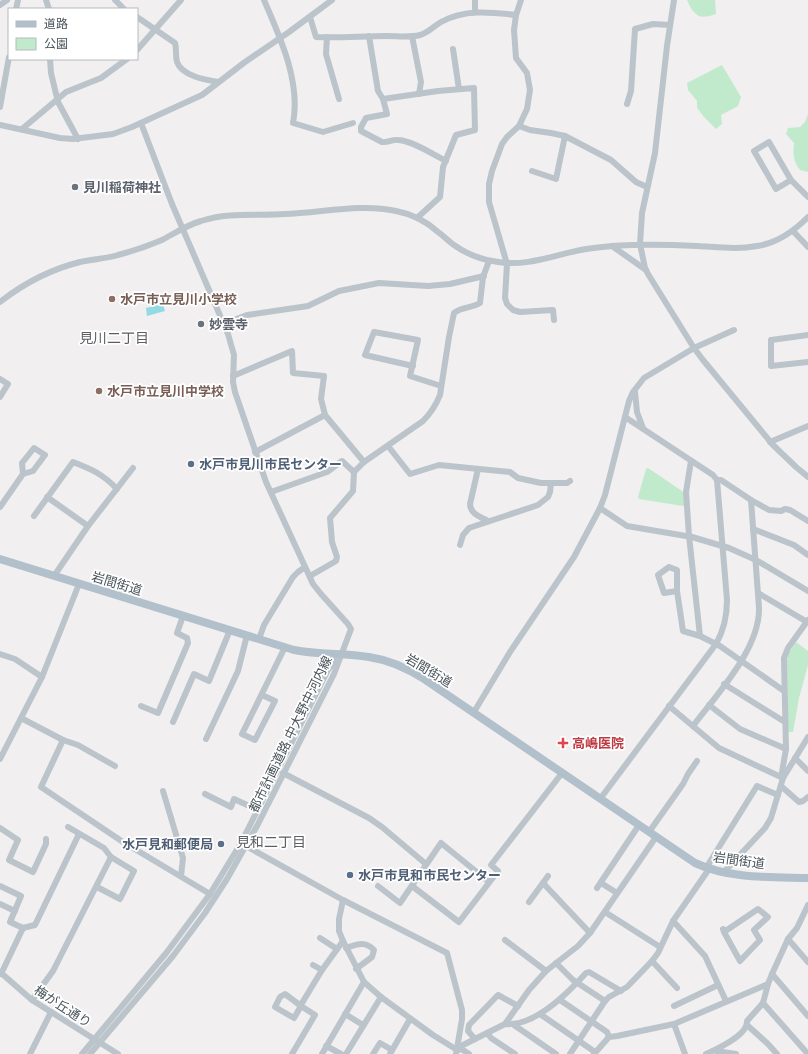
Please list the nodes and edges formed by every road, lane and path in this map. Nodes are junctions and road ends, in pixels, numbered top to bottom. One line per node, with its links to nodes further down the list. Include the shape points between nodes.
1 (7, 0): 9 (street)
2 (114, 0): 10 (street)
3 (181, 0): 16 (street)
4 (264, 0): 20 (street)
5 (332, 0): 13 (street)
6 (475, 0): 11 (street)
7 (521, 0): 12 (street)
8 (674, 0): 15 (street)
9 (0, 5)
10 (123, 8)
11 (475, 12): 12 (street); 18 (street, via 454,17 425,33)
12 (516, 15): 37 (street, via 516,58 527,73 530,90 527,109)
13 (310, 17): 19 (street, via 316,37); 20 (street)
14 (138, 18): 16 (street)
15 (670, 25): 32 (street, via 653,24 636,29); 44 (street, via 655,153)
16 (155, 28): 21 (street); 26 (street, via 175,43 176,57 181,68 202,79)
17 (369, 36): 18 (street); 19 (street); 31 (street, via 378,91)
18 (412, 36): 28 (street, via 421,82)
19 (327, 37): 30 (street, via 326,54)
20 (280, 38): 26 (street); 35 (street, via 294,87 293,123 323,132)
21 (138, 49)
22 (453, 49): 27 (street)
23 (8, 60): 33 (street)
24 (50, 60): 29 (street)
25 (126, 60): 29 (street, via 101,78 74,88)
26 (218, 82): 34 (street, via 197,98)
27 (459, 89): 28 (street); 41 (street, via 474,88 475,130 456,134)
28 (419, 94): 31 (street)
29 (57, 99): 38 (street); 40 (street)
30 (339, 99)
31 (383, 99): 41 (street, via 387,114 366,118 361,131 386,143 397,139 406,141)
32 (628, 104)
33 (0, 107)
34 (141, 123): 40 (street, via 112,134); 48 (street)
35 (353, 123)
36 (0, 125): 38 (street)
37 (519, 126): 39 (street); 54 (street, via 502,144 489,184 489,202)
38 (22, 129): 40 (street, via 60,138)
39 (566, 136): 42 (street, via 556,179); 44 (street, via 612,160 636,182)
40 (78, 139)
41 (446, 161): 47 (street, via 440,197)
42 (532, 171)
43 (791, 180): 43 (street, via 769,142 754,151 776,189); 45 (street)
44 (647, 187): 50 (street, via 640,223)
45 (808, 197)
46 (808, 217): 49 (street)
47 (417, 218): 48 (street, via 396,211 365,208 225,215); 53 (street, via 464,251)
48 (183, 228): 57 (street, via 152,244 119,255 81,262 54,272 25,285); 59 (street)
49 (792, 231): 50 (street, via 769,243 748,247); 52 (street)
50 (640, 244): 51 (street); 55 (street)
51 (612, 246): 54 (street, via 526,263); 55 (street)
52 (808, 247)
53 (489, 261): 54 (street); 56 (street)
54 (507, 264): 58 (street, via 507,304 516,311 553,310)
55 (646, 270): 62 (street)
56 (484, 276): 59 (street, via 428,286 379,283 338,291 308,306 247,315); 67 (street, via 480,303 454,313)
57 (0, 302)
58 (554, 320)
59 (223, 324): 65 (street, via 234,355)
60 (734, 330): 62 (street)
61 (808, 335): 63 (street, via 771,340 771,366)
62 (694, 348): 68 (street, via 644,378); 74 (street)
63 (808, 362)
64 (413, 366): 64 (street, via 418,340 374,332 365,355); 67 (street, via 410,376)
65 (233, 376): 70 (street, via 292,351 293,373 324,376 321,399); 76 (street, via 235,392)
66 (0, 378): 69 (street, via 8,384)
67 (441, 386): 75 (street, via 431,412 423,421)
68 (636, 389): 71 (street, via 631,396); 73 (street, via 637,412)
69 (0, 397)
70 (325, 414): 76 (street); 78 (street)
71 (625, 417): 73 (street); 92 (street)
72 (808, 426): 74 (street)
73 (644, 429): 77 (street)
74 (770, 442): 83 (street)
75 (388, 446): 78 (street); 80 (street, via 410,474 439,465)
76 (255, 452): 88 (street)
77 (691, 461): 84 (street); 98 (street, via 686,492)
78 (364, 462): 81 (street)
79 (133, 468): 87 (street)
80 (478, 469): 86 (street, via 510,472 518,478); 94 (street, via 470,508)
81 (354, 472): 88 (street, via 342,461 327,472); 106 (street, via 353,491 330,518 336,561)
82 (23, 474): 91 (street)
83 (808, 477)
84 (717, 480): 90 (street, via 721,480); 100 (street)
85 (570, 482): 86 (street)
86 (551, 483): 94 (street, via 548,497 538,505)
87 (116, 488): 89 (street, via 97,472 73,462); 96 (street)
88 (271, 492): 104 (street)
89 (47, 497): 93 (street); 96 (street)
90 (751, 500): 95 (street, via 769,510 790,510); 97 (street)
91 (0, 507)
92 (600, 508): 98 (street, via 627,526); 129 (street, via 574,557 510,652)
93 (34, 516)
94 (488, 521): 99 (street, via 465,531)
95 (808, 521)
96 (88, 526): 105 (street)
97 (753, 529): 101 (street, via 794,545); 103 (street)
98 (689, 536): 100 (street); 115 (street)
99 (460, 545)
100 (723, 545): 103 (street); 117 (street, via 727,613)
101 (808, 554)
102 (0, 559): 105 (main road, 岩間街道)
103 (756, 560): 109 (street); 110 (street)
104 (305, 567): 106 (street); 116 (street, via 293,577 268,618)
105 (54, 576): 107 (main road, 岩間街道)
106 (310, 576): 120 (street, via 317,590 350,628 350,634)
107 (79, 584): 111 (main road, 岩間街道); 122 (street)
108 (678, 591): 108 (street, via 677,570 669,567 658,575 664,593); 115 (street, via 683,631)
109 (808, 591)
110 (758, 593): 112 (street); 121 (street, via 758,624)
111 (184, 616): 113 (main road, 岩間街道); 127 (street, via 177,633 187,638 188,644 158,713)
112 (807, 621): 124 (street, via 784,658)
113 (230, 630): 114 (main road, 岩間街道); 131 (street, via 210,681 194,674)
114 (247, 635): 116 (main road, 岩間街道); 135 (street, via 238,671)
115 (700, 636): 117 (street)
116 (259, 639): 118 (main road, 岩間街道)
117 (716, 644): 121 (street); 128 (street)
118 (285, 647): 120 (main road, 岩間街道, via 312,653); 125 (street)
119 (0, 654): 122 (street, via 15,659)
120 (340, 654): 129 (main road, 岩間街道, via 396,664); 143 (street, 都市計画道路 中大野中河内線, via 334,674); 152 (street, 都市計画道路 中大野中河内線, via 328,670)
121 (741, 662): 123 (street); 124 (street)
122 (42, 677): 130 (street)
123 (724, 684): 126 (street); 132 (street)
124 (784, 692): 132 (street)
125 (262, 695): 125 (street, via 242,734 254,740 275,701)
126 (709, 705): 133 (street); 137 (street, via 740,729)
127 (141, 706)
128 (670, 706): 133 (street); 151 (street)
129 (474, 712): 144 (main road, 岩間街道)
130 (21, 718): 136 (street); 139 (street)
131 (173, 722)
132 (785, 722): 137 (street)
133 (693, 726): 145 (street, via 727,753)
134 (808, 737): 138 (street)
135 (206, 739)
136 (63, 740): 141 (street, via 78,745); 164 (street, via 41,787 123,842)
137 (786, 750): 145 (street)
138 (795, 758): 142 (street); 145 (street)
139 (0, 759)
140 (697, 761): 157 (street)
141 (115, 766)
142 (808, 771)
143 (284, 773): 159 (street, 都市計画道路 中大野中河内線); 161 (street, via 369,818)
144 (562, 773): 151 (main road, 岩間街道); 167 (street, via 491,865 498,871)
145 (783, 778): 146 (street)
146 (781, 786): 149 (street); 150 (street, via 799,802)
147 (163, 791): 164 (street, via 183,858)
148 (206, 794): 152 (street, via 231,807 234,799)
149 (778, 795): 162 (street, via 757,786); 163 (street, via 765,828)
150 (808, 797)
151 (600, 799): 153 (main road, 岩間街道)
152 (258, 810): 159 (street, 都市計画道路 中大野中河内線)
153 (639, 825): 157 (main road, 岩間街道); 173 (street, via 599,885)
154 (68, 827): 156 (street)
155 (0, 828): 158 (street, via 18,840 9,860 33,872)
156 (79, 834): 160 (street, via 104,848); 182 (street, via 35,925)
157 (653, 834): 162 (main road, 岩間街道, via 690,860); 173 (street)
158 (46, 839)
159 (244, 845): 174 (street, 都市計画道路 中大野中河内線); 175 (street); 230 (street, 都市計画道路 中大野中河内線, via 227,879 172,957)
160 (111, 857): 172 (street); 172 (street, via 134,871 120,899)
161 (426, 864): 167 (street, via 441,843); 171 (street)
162 (708, 869): 163 (main road, 岩間街道); 181 (street)
163 (723, 873): 166 (main road, 岩間街道)
164 (181, 876): 174 (street)
165 (548, 876): 168 (street)
166 (808, 878)
167 (489, 882): 171 (street, via 459,922)
168 (543, 883): 176 (street); 184 (street)
169 (0, 886): 179 (street, via 21,896)
170 (378, 886): 171 (street, via 400,903)
171 (412, 886)
172 (97, 887): 208 (street, via 53,971)
173 (617, 893): 180 (street)
174 (210, 894): 230 (street, 都市計画道路 中大野中河内線)
175 (343, 900): 188 (street, via 339,931); 234 (street, via 446,953 462,1010)
176 (529, 902)
177 (0, 904): 179 (street)
178 (808, 905): 186 (street, via 797,928)
179 (14, 911): 182 (street, via 10,922)
180 (605, 912): 184 (street); 189 (street)
181 (673, 921): 189 (street); 204 (street, via 705,956)
182 (22, 928): 199 (street)
183 (724, 931): 183 (street, via 740,961 760,940 754,930 768,917 758,909)
184 (590, 933): 194 (street)
185 (320, 938): 191 (street)
186 (788, 939): 193 (street); 200 (street)
187 (505, 940): 198 (street)
188 (343, 941): 190 (street); 191 (street)
189 (660, 947): 192 (street)
190 (346, 948): 196 (street); 196 (street, via 363,943 374,950 372,957)
191 (337, 949): 197 (street)
192 (652, 961): 205 (street); 206 (street)
193 (808, 962)
194 (556, 963): 198 (street); 202 (street)
195 (313, 965): 197 (street)
196 (356, 969): 201 (street)
197 (322, 970): 240 (street, via 301,1006 315,1015)
198 (546, 971): 213 (street)
199 (1, 973): 208 (street, 梅が丘通り)
200 (772, 974): 203 (street); 218 (street)
201 (364, 982): 207 (street); 216 (street)
202 (577, 983): 206 (street, via 589,972); 209 (street); 210 (street)
203 (768, 984): 211 (street); 212 (street)
204 (718, 985): 211 (street); 214 (street)
205 (676, 988)
206 (621, 991): 210 (street)
207 (381, 997): 219 (street); 223 (street)
208 (32, 1000): 215 (street, 梅が丘通り)
209 (560, 1000): 217 (street); 220 (street)
210 (605, 1001): 220 (street)
211 (726, 1001): 222 (street)
212 (763, 1003): 225 (street, via 747,1021); 253 (street)
213 (518, 1006): 221 (street); 228 (street, via 498,995 469,1025 468,1031)
214 (674, 1006)
215 (51, 1012): 230 (street, 梅が丘通り); 236 (street)
216 (345, 1014): 223 (street); 231 (street)
217 (540, 1014): 224 (street); 229 (street)
218 (808, 1016)
219 (410, 1019): 233 (street); 234 (street)
220 (592, 1021): 227 (street, via 607,1032); 229 (street)
221 (505, 1024): 224 (street); 226 (street)
222 (674, 1024): 227 (street); 249 (street)
223 (363, 1025): 243 (street)
224 (514, 1025): 247 (street)
225 (747, 1025): 232 (street, via 744,1031); 252 (street)
226 (487, 1033): 228 (street); 246 (street)
227 (609, 1037): 235 (street)
228 (475, 1039): 234 (street, via 463,1045)
229 (579, 1040): 235 (street); 248 (street)
230 (97, 1041): 237 (street, 都市計画道路 中大野中河内線); 238 (street, 都市計画道路 中大野中河内線); 239 (street, 梅が丘通り)
231 (326, 1046): 241 (street); 242 (street)
232 (716, 1051): 250 (street); 251 (street)
233 (391, 1052): 244 (street, via 380,1043)
234 (457, 1052): 245 (street, via 463,1050)
235 (595, 1053)
236 (30, 1054)
237 (82, 1054)
238 (90, 1054)
239 (118, 1054)
240 (292, 1054)
241 (322, 1054)
242 (341, 1054)
243 (346, 1054)
244 (374, 1054)
245 (469, 1054)
246 (515, 1054)
247 (556, 1054)
248 (570, 1054)
249 (685, 1054)
250 (706, 1054)
251 (736, 1054)
252 (777, 1054)
253 (808, 1054)

